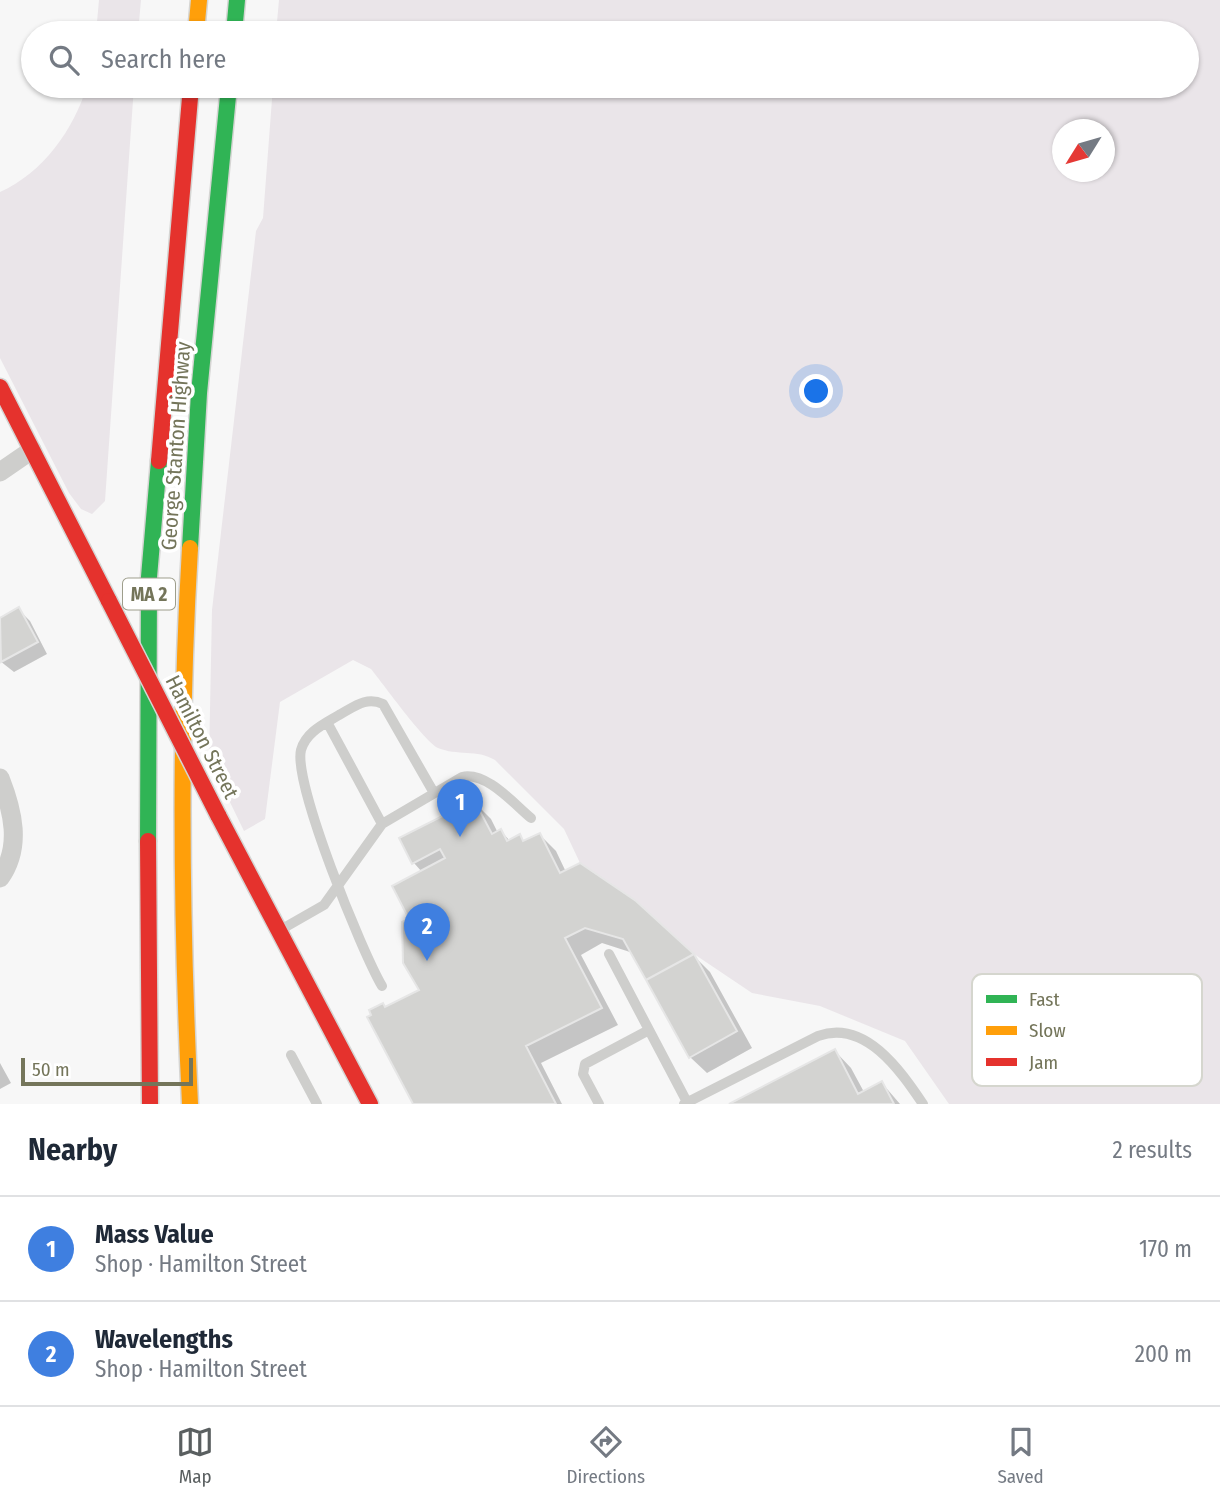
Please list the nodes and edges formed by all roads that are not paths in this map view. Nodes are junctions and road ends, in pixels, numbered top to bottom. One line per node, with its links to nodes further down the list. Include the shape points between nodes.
1 (199, 0): 3 (main road)
2 (237, 0): 4 (main road)
3 (196, 21)
4 (235, 21)
5 (190, 98): 23 (main road, George Stanton Highway / MA 2, via 149,577)
6 (228, 98): 24 (main road, George Stanton Highway / MA 2, via 199,393 184,646 184,977)
7 (0, 387): 8 (main road, Hamilton Street)
8 (32, 450): 9 (street); 17 (main road, Hamilton Street, bridge)
9 (0, 472)
10 (327, 722): 12 (lane, via 365,701 383,704); 14 (lane); 16 (lane, via 305,740 300,761)
11 (0, 778): 15 (street, via 15,832 11,857)
12 (434, 793): 13 (lane, via 470,775 485,780); 14 (lane)
13 (531, 818)
14 (382, 824): 16 (lane)
15 (0, 878)
16 (338, 884): 17 (lane, via 319,910); 19 (lane, via 362,951)
17 (279, 931): 26 (main road, Hamilton Street)
18 (609, 954): 20 (lane)
19 (382, 986)
20 (649, 1030): 22 (lane); 27 (lane, via 585,1064 583,1074)
21 (291, 1055): 25 (lane)
22 (685, 1103): 28 (lane, via 818,1036 842,1031 886,1054)
23 (150, 1104)
24 (190, 1104)
25 (317, 1104)
26 (370, 1104)
27 (599, 1104)
28 (923, 1104)

